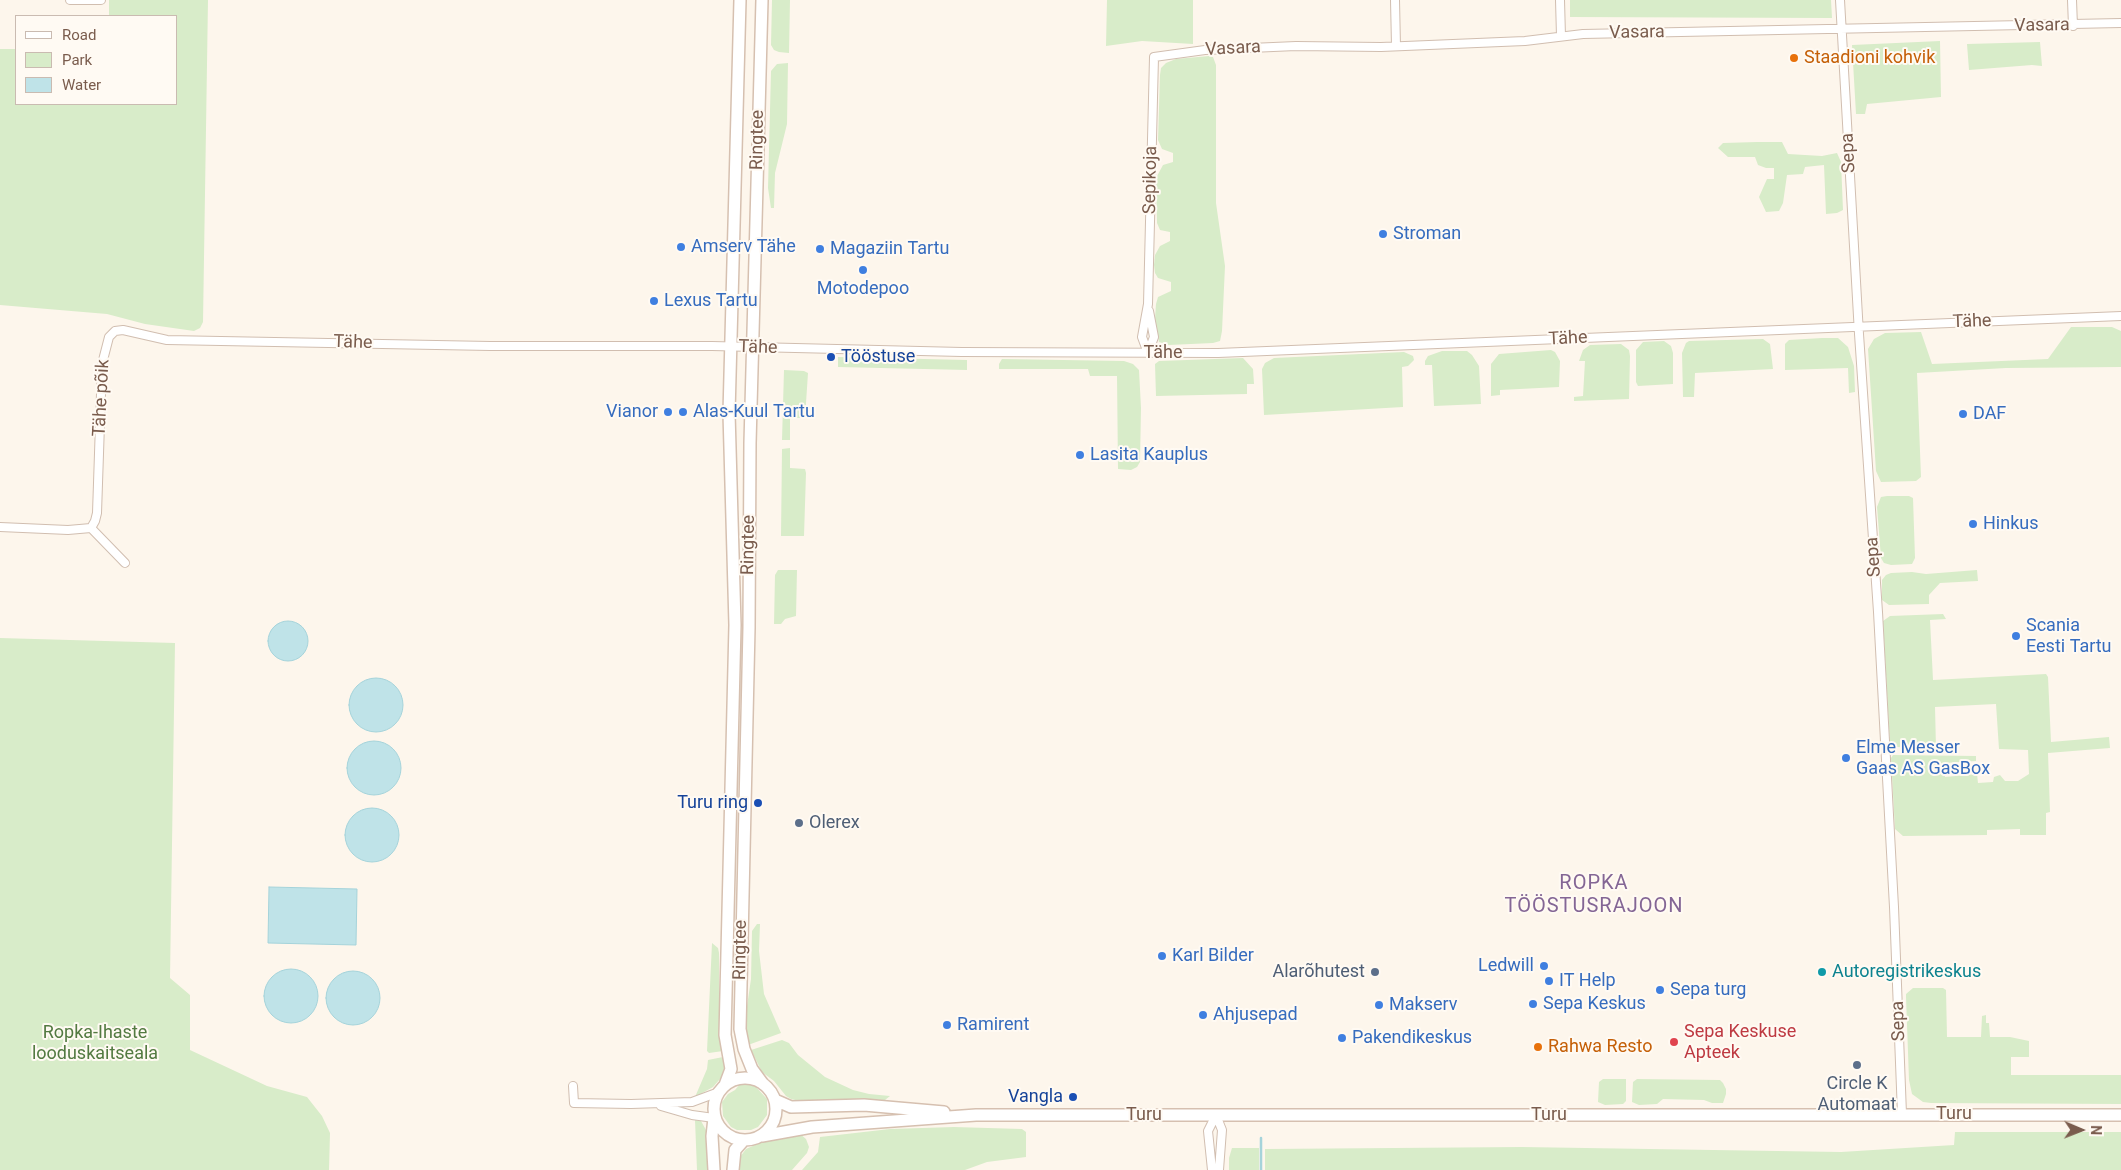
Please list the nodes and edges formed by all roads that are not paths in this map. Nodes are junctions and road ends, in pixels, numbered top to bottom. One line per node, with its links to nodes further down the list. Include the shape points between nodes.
1 (70, 0): 2 (street)
2 (101, 0)
3 (740, 0): 19 (main road, Ringtee)
4 (762, 0): 20 (main road, Ringtee)
5 (1395, 0): 13 (street)
6 (1560, 0): 12 (street)
7 (1840, 0): 11 (street, Sepa)
8 (2072, 0): 10 (street)
9 (2121, 23): 10 (street, Vasara)
10 (2073, 26): 11 (street, Vasara)
11 (1842, 30): 12 (street, Vasara); 17 (street, Sepa)
12 (1561, 36): 13 (street, Vasara, via 1525,41)
13 (1396, 46): 14 (street, Vasara, via 1205,50)
14 (1154, 57): 15 (street, Sepikoja)
15 (1148, 304): 21 (street, Sepikoja, via 1154,337); 21 (street, Sepikoja, via 1142,338)
16 (2121, 316): 17 (street, Tähe)
17 (1859, 326): 21 (street, Tähe, via 1392,347); 30 (street, Sepa, via 1878,612)
18 (204, 340): 19 (street, Tähe); 23 (street, Tähe põik, via 167,340 123,330 115,331 109,337 102,364 97,513)
19 (730, 347): 20 (street, Tähe); 27 (main road, Ringtee, via 734,625 725,1035 731,1070)
20 (752, 348): 21 (street, Tähe); 25 (main road, Ringtee, via 740,1028 746,1056)
21 (1148, 353)
22 (0, 527): 23 (street)
23 (90, 528): 24 (street)
24 (125, 563)
25 (763, 1084): 27 (main road, via 744,1078); 28 (main road)
26 (573, 1086): 29 (street, via 574,1103)
27 (722, 1088): 29 (street, via 692,1102); 34 (main road, via 713,1109)
28 (775, 1100): 31 (main road, Turu, via 791,1107 864,1106); 35 (main road, via 774,1120)
29 (652, 1104): 34 (street)
30 (1902, 1114): 32 (main road, Turu); 33 (main road, Turu)
31 (976, 1115): 32 (main road, Turu); 35 (main road, Turu, via 812,1127)
32 (1216, 1115): 39 (street, via 1208,1131); 40 (street, via 1222,1130)
33 (2121, 1115)
34 (714, 1118): 36 (main road, via 725,1134); 37 (main road)
35 (762, 1136): 36 (main road)
36 (743, 1141): 38 (main road, via 736,1150)
37 (714, 1170)
38 (732, 1170)
39 (1212, 1170)
40 (1219, 1170)

